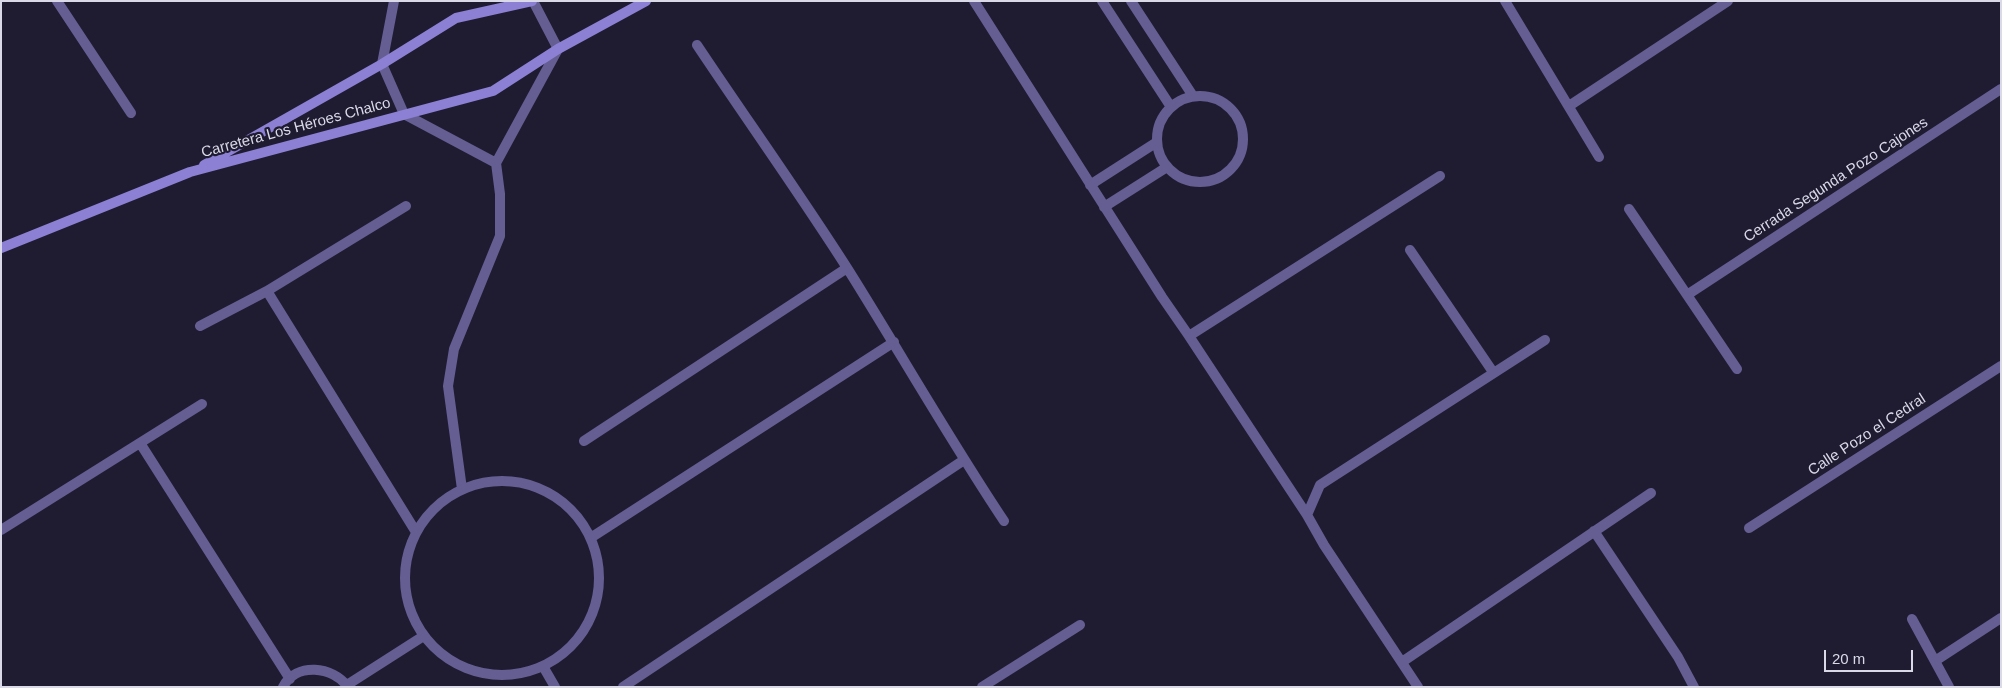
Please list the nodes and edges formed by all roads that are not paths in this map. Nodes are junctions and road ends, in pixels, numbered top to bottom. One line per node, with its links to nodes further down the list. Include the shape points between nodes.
1 (57, 1): 17 (street)
2 (394, 1): 12 (street)
3 (532, 1): 11 (street); 12 (street, Carretera Los Héroes Chalco, via 456,18)
4 (646, 1): 11 (street, Carretera Los Héroes Chalco)
5 (974, 1): 25 (street)
6 (1102, 1): 16 (street)
7 (1131, 1): 14 (street)
8 (1505, 1): 15 (street)
9 (1728, 1): 15 (street)
10 (696, 45): 31 (street)
11 (558, 49): 18 (street, Carretera Los Héroes Chalco, via 493,91); 21 (street)
12 (382, 64): 18 (street); 23 (street, Carretera Los Héroes Chalco)
13 (2001, 90): 33 (street, Cerrada Segunda Pozo Cajones)
14 (1193, 96): 16 (street); 22 (street, via 1212,97 1230,107 1241,124 1244,144 1236,163 1222,177 1202,182 1182,179)
15 (1568, 106): 20 (street)
16 (1171, 107): 19 (street, via 1160,123)
17 (131, 113)
18 (404, 114): 21 (street); 23 (street, Carretera Los Héroes Chalco)
19 (1157, 142): 22 (street); 25 (street)
20 (1599, 157)
21 (496, 163): 45 (street, via 500,236 454,349 448,386)
22 (1166, 166): 27 (street)
23 (190, 172): 29 (street)
24 (1440, 176): 35 (street)
25 (1090, 185): 27 (street)
26 (406, 206): 32 (street)
27 (1104, 207): 35 (street)
28 (1629, 210): 33 (street)
29 (1, 248)
30 (1410, 250): 40 (street)
31 (847, 268): 37 (street); 42 (street)
32 (267, 291): 34 (street); 52 (street)
33 (1687, 295): 39 (street)
34 (200, 326)
35 (1190, 336): 47 (street)
36 (1545, 340): 40 (street)
37 (894, 342): 44 (street); 53 (street)
38 (2001, 366): 49 (street, Calle Pozo el Cedral)
39 (1737, 369)
40 (1493, 372): 47 (street, via 1320,485)
41 (202, 404): 43 (street)
42 (584, 441)
43 (140, 443): 50 (street); 61 (street)
44 (964, 460): 48 (street); 65 (street)
45 (462, 489): 52 (street, via 435,507); 53 (street, via 498,480 537,486 570,506)
46 (1651, 493): 51 (street)
47 (1307, 515): 59 (street)
48 (1004, 521)
49 (1749, 528)
50 (1, 530)
51 (1594, 531): 59 (street); 68 (street)
52 (416, 532): 57 (street, via 404,571 409,612)
53 (592, 537): 60 (street, via 600,587 595,603 583,635)
54 (2001, 618): 58 (street)
55 (1912, 619): 58 (street)
56 (1080, 625): 66 (street)
57 (422, 637): 60 (street, via 464,670 504,678); 62 (street)
58 (1935, 661): 69 (street)
59 (1402, 662): 67 (street)
60 (544, 668): 64 (street)
61 (290, 679): 62 (street, via 302,671 320,669 338,676); 63 (street)
62 (348, 686)
63 (283, 687)
64 (555, 687)
65 (622, 687)
66 (982, 687)
67 (1418, 687)
68 (1694, 687)
69 (1948, 687)

